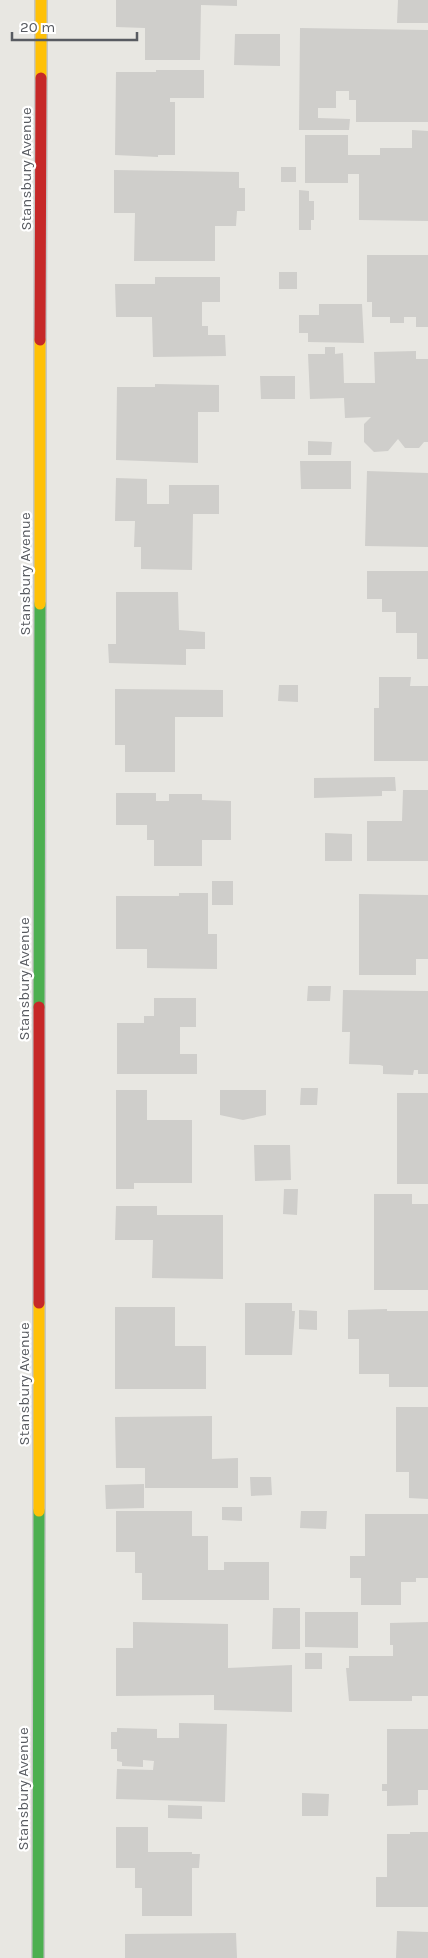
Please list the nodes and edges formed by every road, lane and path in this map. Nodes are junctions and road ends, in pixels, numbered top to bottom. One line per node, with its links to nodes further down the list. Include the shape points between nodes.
1 (41, 0): 2 (street, Stansbury Avenue)
2 (38, 1958)

